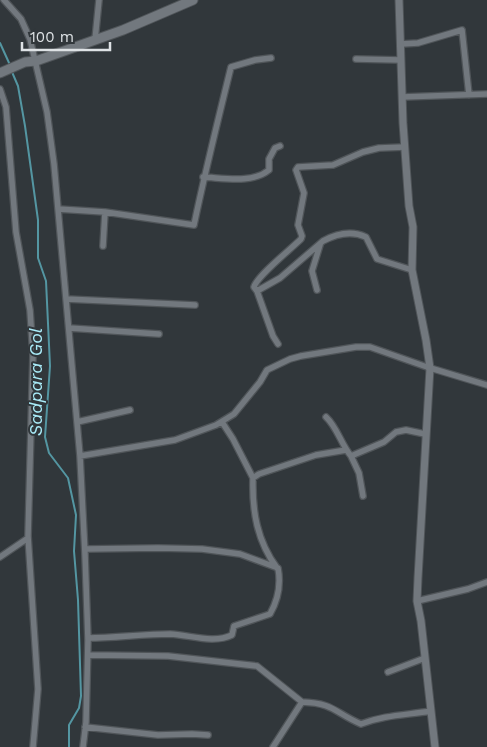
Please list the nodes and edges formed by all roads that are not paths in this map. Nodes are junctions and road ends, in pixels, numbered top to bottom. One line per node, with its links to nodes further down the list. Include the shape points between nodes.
1 (4, 0): 10 (street, via 21,19)
2 (99, 0): 5 (street)
3 (193, 0): 5 (main road)
4 (399, 0): 6 (street)
5 (95, 40): 10 (main road)
6 (401, 44): 9 (street); 13 (street, via 418,43 462,30)
7 (271, 58): 18 (street, via 231,67)
8 (356, 59): 9 (street)
9 (401, 60): 15 (street)
10 (36, 61): 11 (main road, via 25,62); 19 (street, via 48,112)
11 (0, 73)
12 (0, 89): 43 (street, via 6,107 16,232 30,310 34,355)
13 (469, 94): 14 (street); 15 (street)
14 (487, 94)
15 (402, 97): 17 (street)
16 (280, 146): 18 (street, via 274,148 269,170 258,176 242,179)
17 (405, 147): 23 (street, via 413,227); 25 (street, via 371,150 334,165 298,167 296,170 304,193 298,225 302,236 255,283)
18 (203, 177): 20 (street, via 194,225)
19 (58, 210): 20 (street); 26 (street)
20 (105, 212): 22 (street)
21 (320, 245): 23 (street, via 340,234 362,235 377,259); 24 (street, via 312,270); 25 (street, via 280,278)
22 (104, 246)
23 (412, 270): 31 (street)
24 (317, 290)
25 (257, 291): 30 (street, via 272,336)
26 (66, 299): 27 (street); 28 (street)
27 (195, 304)
28 (69, 328): 29 (street); 35 (street)
29 (159, 334)
30 (278, 344)
31 (430, 368): 32 (street); 36 (street, via 370,347 295,357 267,370 234,414); 37 (street)
32 (487, 385)
33 (130, 410): 35 (street)
34 (326, 417): 38 (street, via 332,422)
35 (77, 422): 39 (street)
36 (222, 422): 39 (street, via 175,440); 41 (street)
37 (425, 434): 40 (street, via 406,430 396,432 384,442); 48 (street)
38 (346, 450): 40 (street); 41 (street, via 316,455)
39 (80, 456): 44 (street)
40 (351, 456): 42 (street, via 359,473)
41 (253, 478): 46 (street, via 255,515 262,546)
42 (362, 496)
43 (28, 538): 45 (street); 57 (street, via 38,689)
44 (85, 549): 46 (street, via 202,549 240,554); 49 (street)
45 (0, 557)
46 (278, 568): 49 (street, via 278,593 270,614 234,626 232,635 226,638 172,634)
47 (487, 582): 48 (street)
48 (417, 602): 51 (street)
49 (88, 638): 50 (street)
50 (88, 654): 53 (street, via 168,656 257,666); 55 (street)
51 (424, 658): 52 (street); 54 (street)
52 (388, 672)
53 (302, 702): 54 (street, via 329,706 361,724 376,718); 59 (street)
54 (431, 711): 60 (street)
55 (85, 727): 56 (street, via 158,735); 58 (street)
56 (208, 735)
57 (33, 747)
58 (82, 747)
59 (273, 747)
60 (435, 747)

